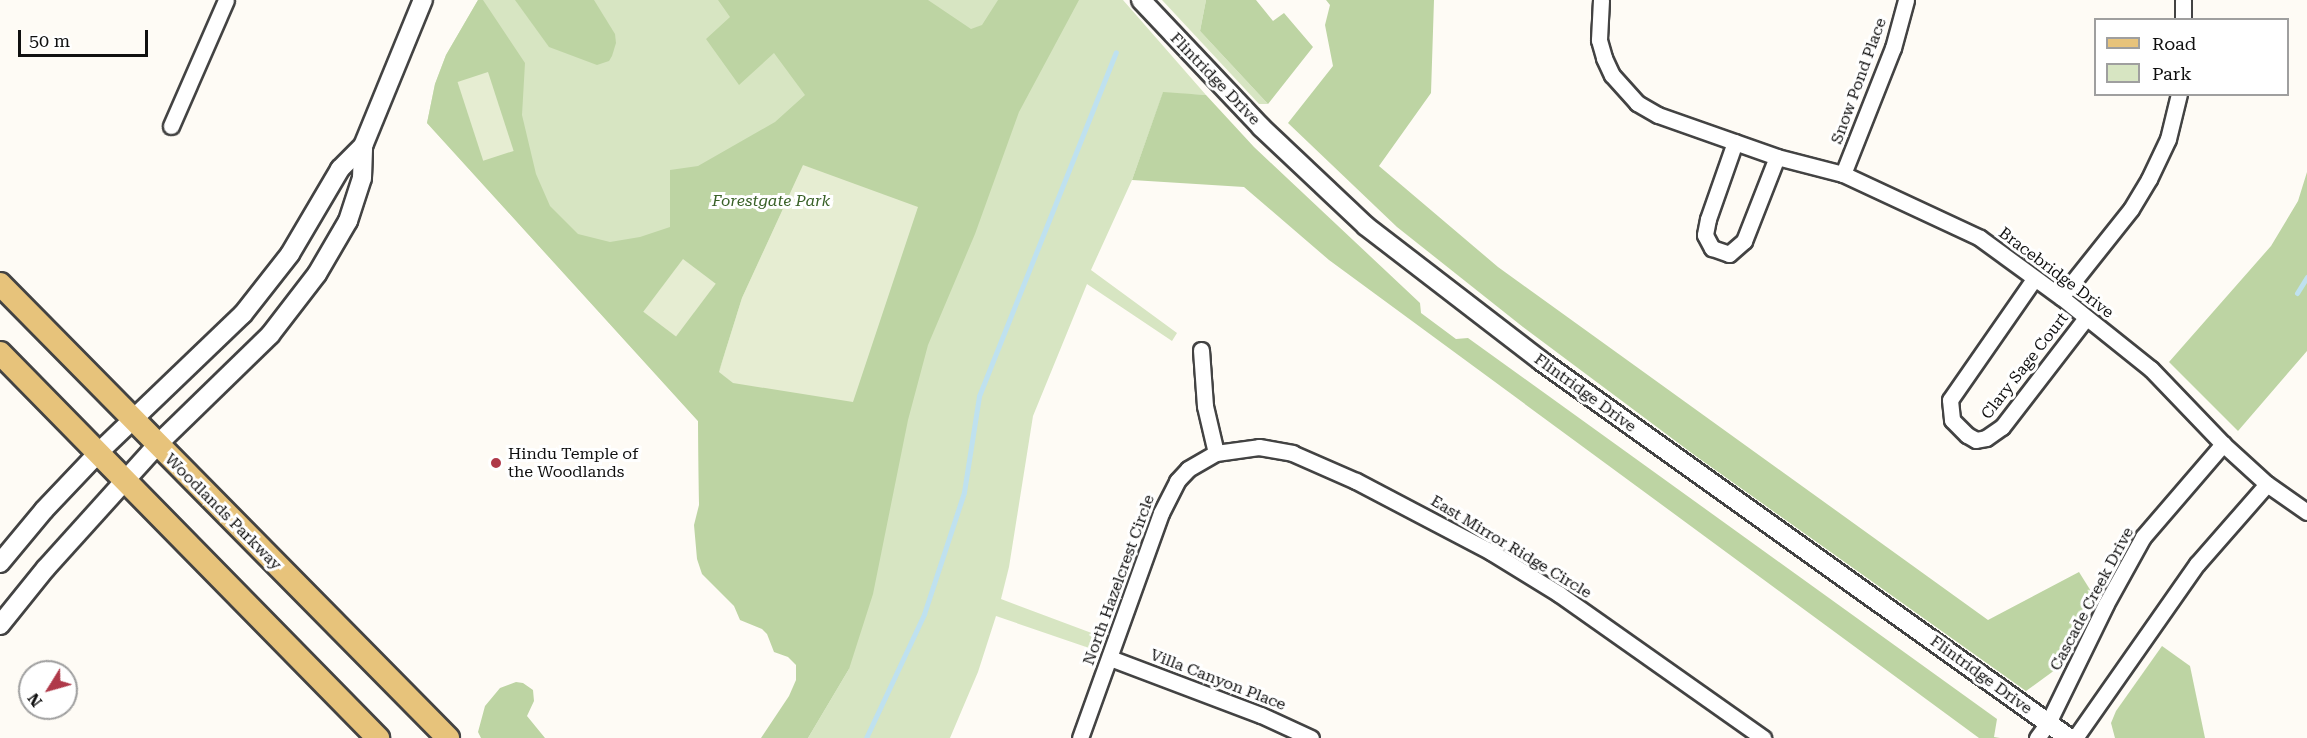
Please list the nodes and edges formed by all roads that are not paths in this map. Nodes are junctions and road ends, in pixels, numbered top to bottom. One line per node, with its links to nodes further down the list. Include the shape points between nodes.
1 (226, 0): 9 (street)
2 (423, 0): 11 (street)
3 (1141, 0): 31 (street, Flintridge Drive, via 1269,135 1366,226 1541,361)
4 (1601, 0): 10 (street, Bracebridge Drive, via 1599,40 1612,75 1624,90 1658,115)
5 (1906, 0): 13 (street, Snow Pond Place, via 1893,48)
6 (2182, 0): 7 (street)
7 (2183, 18)
8 (2179, 96): 16 (street, via 2168,139 2149,179 2131,209)
9 (171, 126)
10 (1735, 142): 12 (street, Bracebridge Drive); 12 (street, via 1705,235 1712,248 1729,254 1744,241)
11 (363, 146): 20 (street, via 340,169 290,254 243,314); 22 (street, via 362,178 348,220 317,274 270,335)
12 (1777, 156): 13 (street, Bracebridge Drive)
13 (1843, 174): 14 (street, Bracebridge Drive, via 1980,238)
14 (2034, 279): 16 (street, Bracebridge Drive); 17 (street, Clary Sage Court, via 1950,400 1952,420 1967,435 1976,440 1986,438 2002,427)
15 (0, 284): 20 (main road, Woodlands Parkway)
16 (2061, 297): 17 (street, Bracebridge Drive)
17 (2086, 318): 21 (street, Bracebridge Drive, via 2151,369)
18 (1201, 350): 24 (street, via 1205,406)
19 (0, 353): 23 (main road)
20 (133, 420): 22 (main road, Woodlands Parkway); 23 (street)
21 (2223, 444): 26 (street, Bracebridge Drive); 31 (street, Cascade Creek Drive, via 2143,537)
22 (157, 445): 25 (street); 33 (main road, Woodlands Parkway)
23 (99, 452): 25 (main road); 28 (street)
24 (1216, 453): 30 (street, North Hazelcrest Circle, via 1188,469 1168,498); 36 (street, East Mirror Ridge Circle, via 1259,447 1292,453 1431,518 1559,594)
25 (126, 479): 29 (street, via 46,567); 32 (main road)
26 (2267, 484): 27 (street, Bracebridge Drive); 39 (street, via 2197,564)
27 (2307, 512)
28 (0, 563)
29 (0, 625)
30 (1110, 658): 34 (street, North Hazelcrest Circle); 35 (street, Villa Canyon Place)
31 (2048, 723): 37 (street, Cascade Creek Drive); 38 (street, Flintridge Drive)
32 (378, 738)
33 (448, 738)
34 (1080, 738)
35 (1311, 738)
36 (1763, 738)
37 (2037, 738)
38 (2069, 738)
39 (2075, 738)

